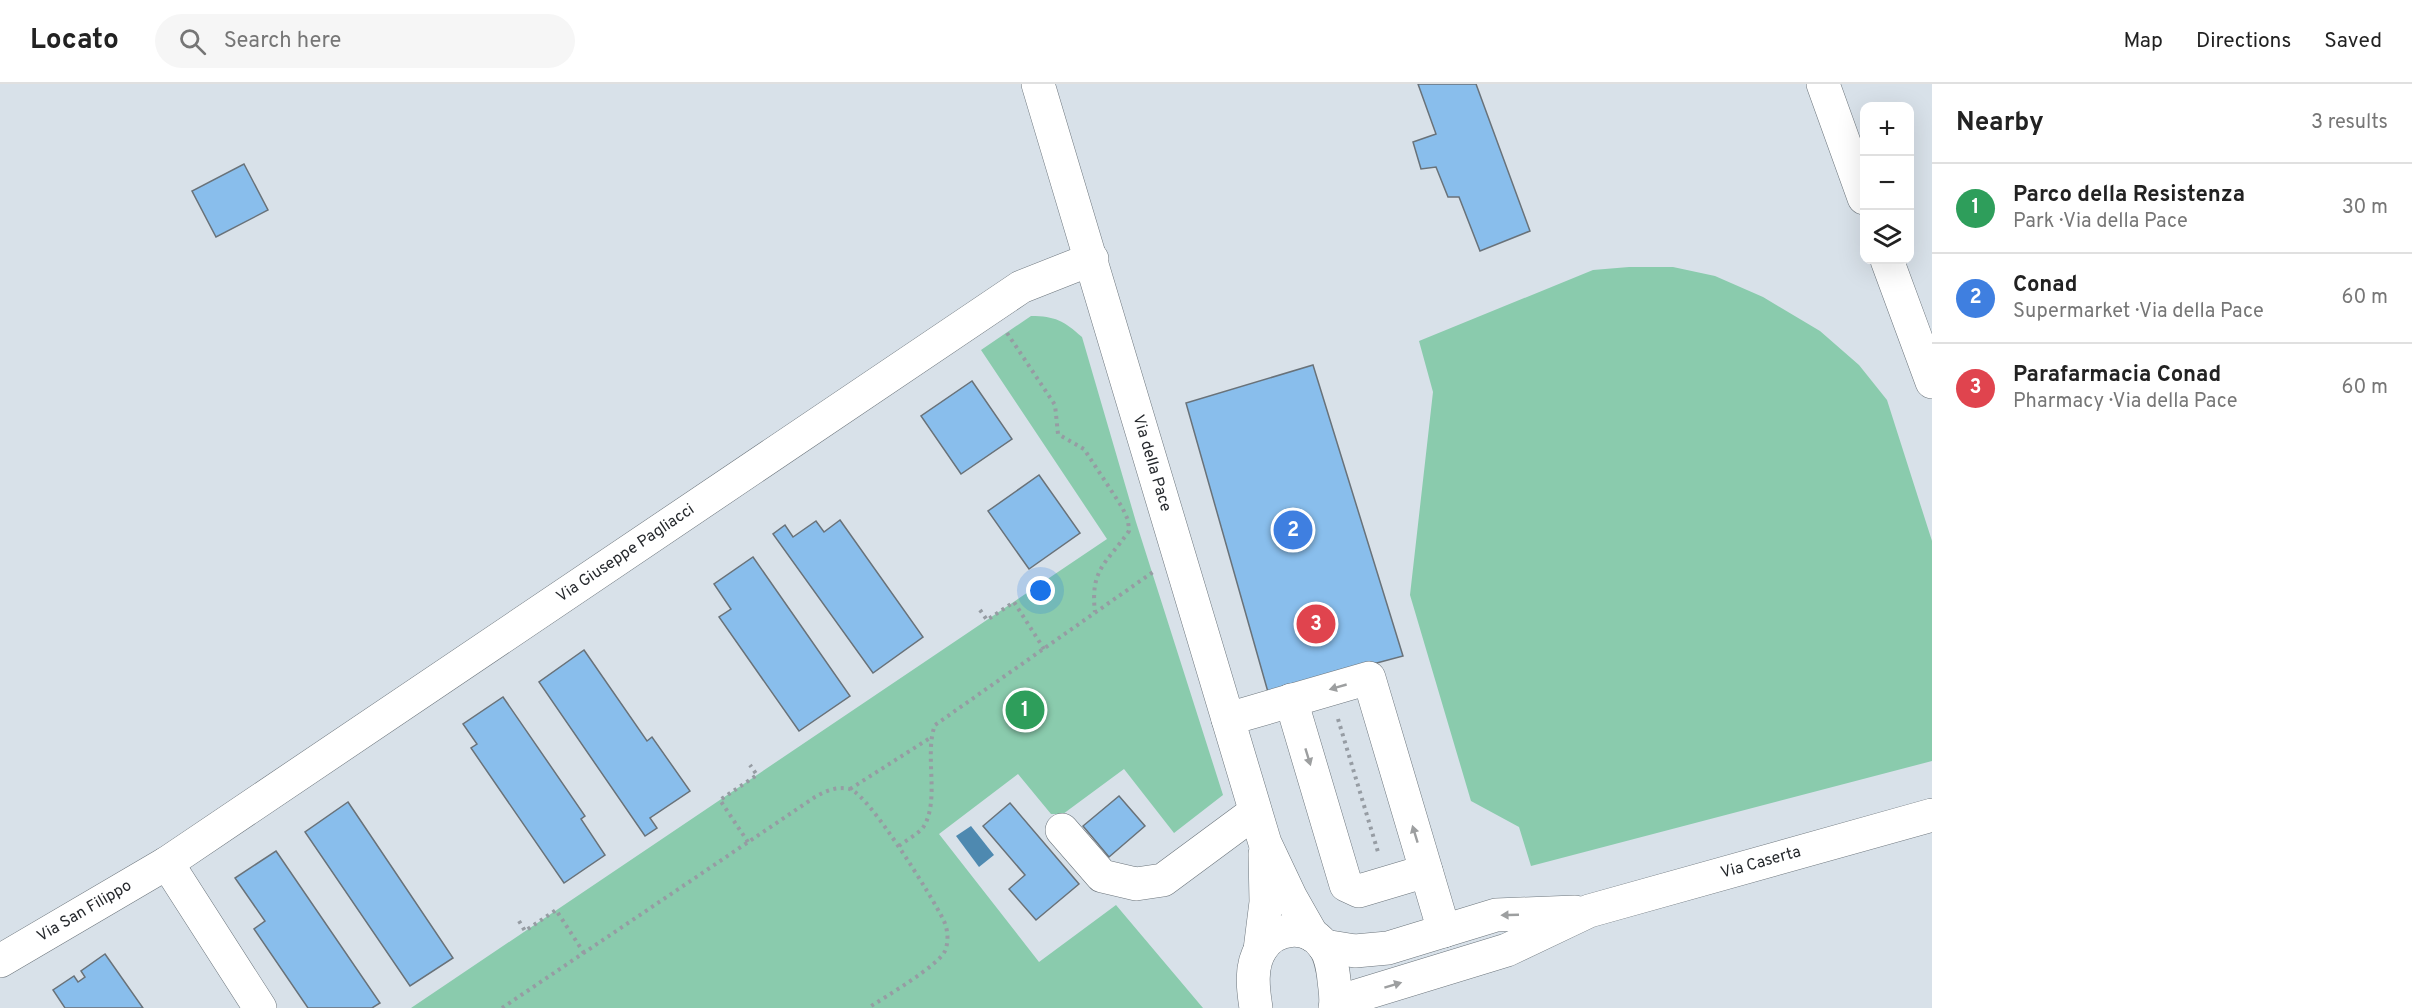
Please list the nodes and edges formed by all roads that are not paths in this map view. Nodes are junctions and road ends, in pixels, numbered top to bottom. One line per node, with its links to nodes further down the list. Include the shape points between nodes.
1 (1038, 84): 4 (street, Via della Pace)
2 (1823, 84): 3 (street)
3 (1860, 187)
4 (1092, 259): 8 (street, Via della Pace); 13 (street, Via Giuseppe Pagliacci, via 1021,287)
5 (1888, 264): 6 (street)
6 (1932, 382)
7 (1291, 700): 8 (street); 14 (street, one-way to 14, via 1346,885 1359,891); 14 (street, one-way to 7, via 1369,678)
8 (1228, 719): 9 (street, Via della Pace)
9 (1255, 812): 11 (street, via 1163,880 1136,884 1102,876); 12 (street, Via della Pace)
10 (1932, 815): 15 (street, Via Caserta)
11 (1062, 830)
12 (1265, 843): 17 (street, Via della Pace, via 1291,898); 18 (street, Via della Pace, via 1266,902)
13 (167, 863): 19 (street, Via San Filippo); 21 (street)
14 (1426, 871): 16 (street)
15 (1589, 911): 16 (street, Via Caserta, one-way to 16, via 1496,915); 20 (street, Via Caserta, one-way to 15, via 1507,950)
16 (1444, 931): 17 (street, Via Caserta, via 1388,948 1355,951)
17 (1318, 940): 18 (street, Via Caserta, via 1299,930 1284,931 1271,936); 20 (street, Via della Pace, via 1334,973)
18 (1260, 950): 22 (street, Via della Pace, via 1254,968)
19 (0, 961)
20 (1336, 1005)
21 (260, 1008)
22 (1256, 1008)

